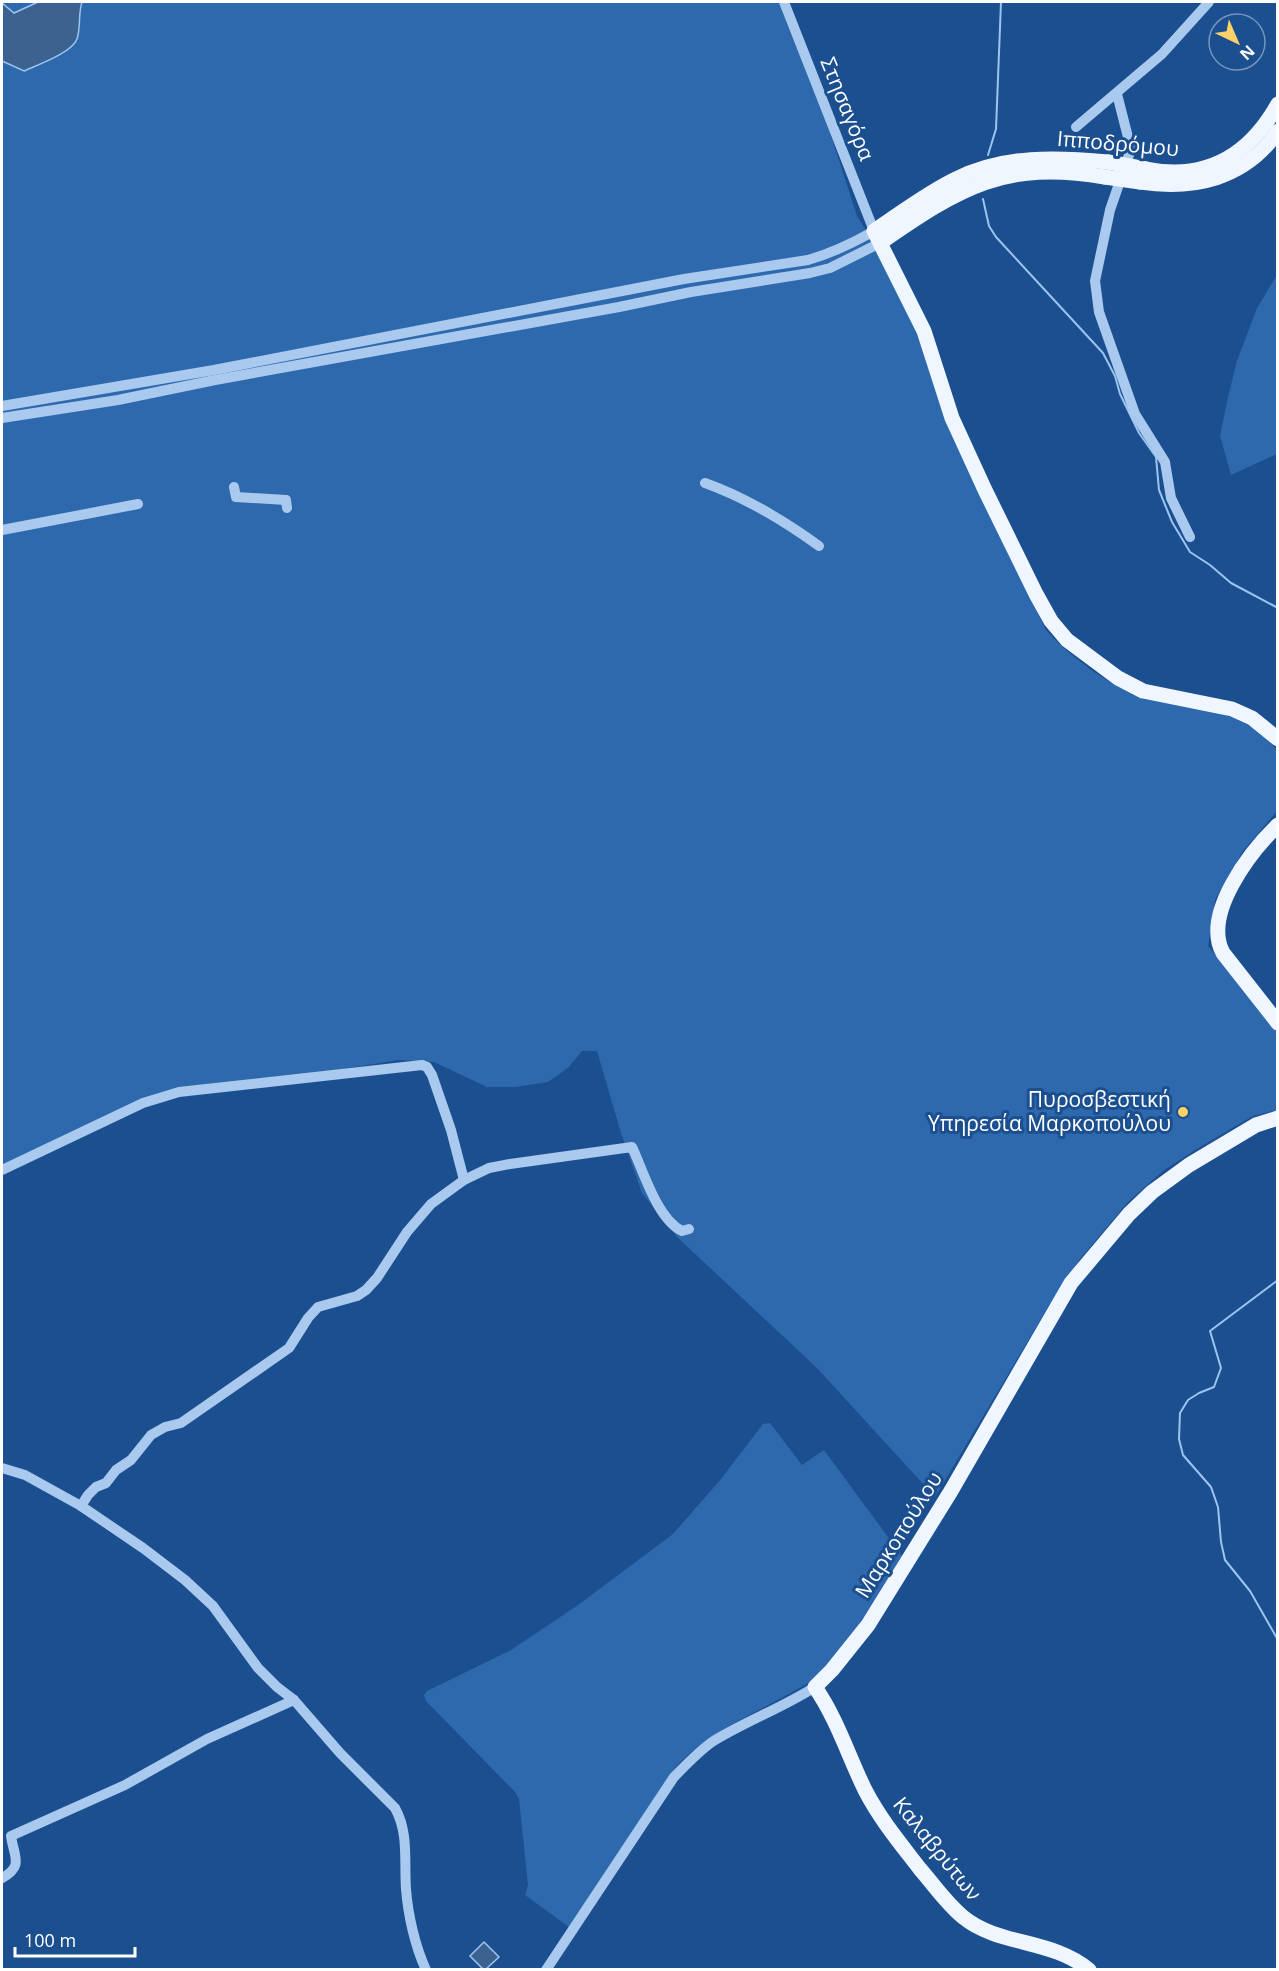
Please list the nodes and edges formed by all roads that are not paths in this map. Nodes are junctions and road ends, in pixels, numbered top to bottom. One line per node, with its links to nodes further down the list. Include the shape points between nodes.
1 (784, 2): 8 (street, Στησαγόρα)
2 (1209, 2): 3 (street, via 1162,54)
3 (1117, 94): 5 (street); 18 (street, via 1131,149 1110,210 1095,281 1099,312 1135,414 1165,462 1171,498)
4 (1278, 104): 7 (main road, Ιπποδρόμου, via 1261,131 1228,159 1188,171)
5 (1076, 127)
6 (1278, 131): 7 (main road, Ιπποδρόμου, via 1250,160 1214,179 1176,186)
7 (1143, 176): 8 (main road, Ιπποδρόμου, bridge, via 1053,158 988,167 942,186)
8 (877, 237): 9 (street, via 808,260 684,279); 10 (street, via 830,268); 20 (main road, via 924,331 957,428 1051,621 1067,640 1118,678 1143,691 1232,709 1252,718)
9 (617, 294): 10 (street); 11 (street)
10 (619, 307): 12 (street)
11 (2, 406)
12 (2, 418)
13 (705, 483): 19 (street, via 772,514)
14 (234, 487): 16 (street, via 236,497 286,500)
15 (138, 504): 17 (street)
16 (287, 508)
17 (2, 530)
18 (1190, 537)
19 (819, 546)
20 (1278, 739)
21 (1278, 825): 22 (main road, via 1227,892 1217,934 1223,953)
22 (1278, 1023)
23 (1278, 1118): 29 (main road, Μαρκοπούλου, via 1256,1125 1152,1192 1071,1283 868,1625)
24 (2, 1170): 25 (street, via 143,1103 179,1092 422,1065 432,1075)
25 (464, 1180): 26 (street, via 489,1168 632,1147 647,1185 666,1216 676,1228); 28 (street, via 431,1204 366,1290 318,1307 289,1348 181,1423 151,1435 131,1460 96,1487)
26 (689, 1229)
27 (2, 1468): 28 (street, via 25,1475)
28 (81, 1506): 30 (street, via 185,1580 213,1606 258,1668)
29 (814, 1687): 33 (street, Μαρκοπούλου, via 712,1742 691,1759 674,1777); 34 (main road, Καλαβρύτων, via 833,1717 882,1821 943,1897 974,1925 1078,1960)
30 (294, 1700): 31 (street, via 207,1739 125,1785 11,1836 17,1863); 32 (street, via 401,1819 410,1920)
31 (2, 1878)
32 (426, 1970)
33 (546, 1970)
34 (1089, 1970)

